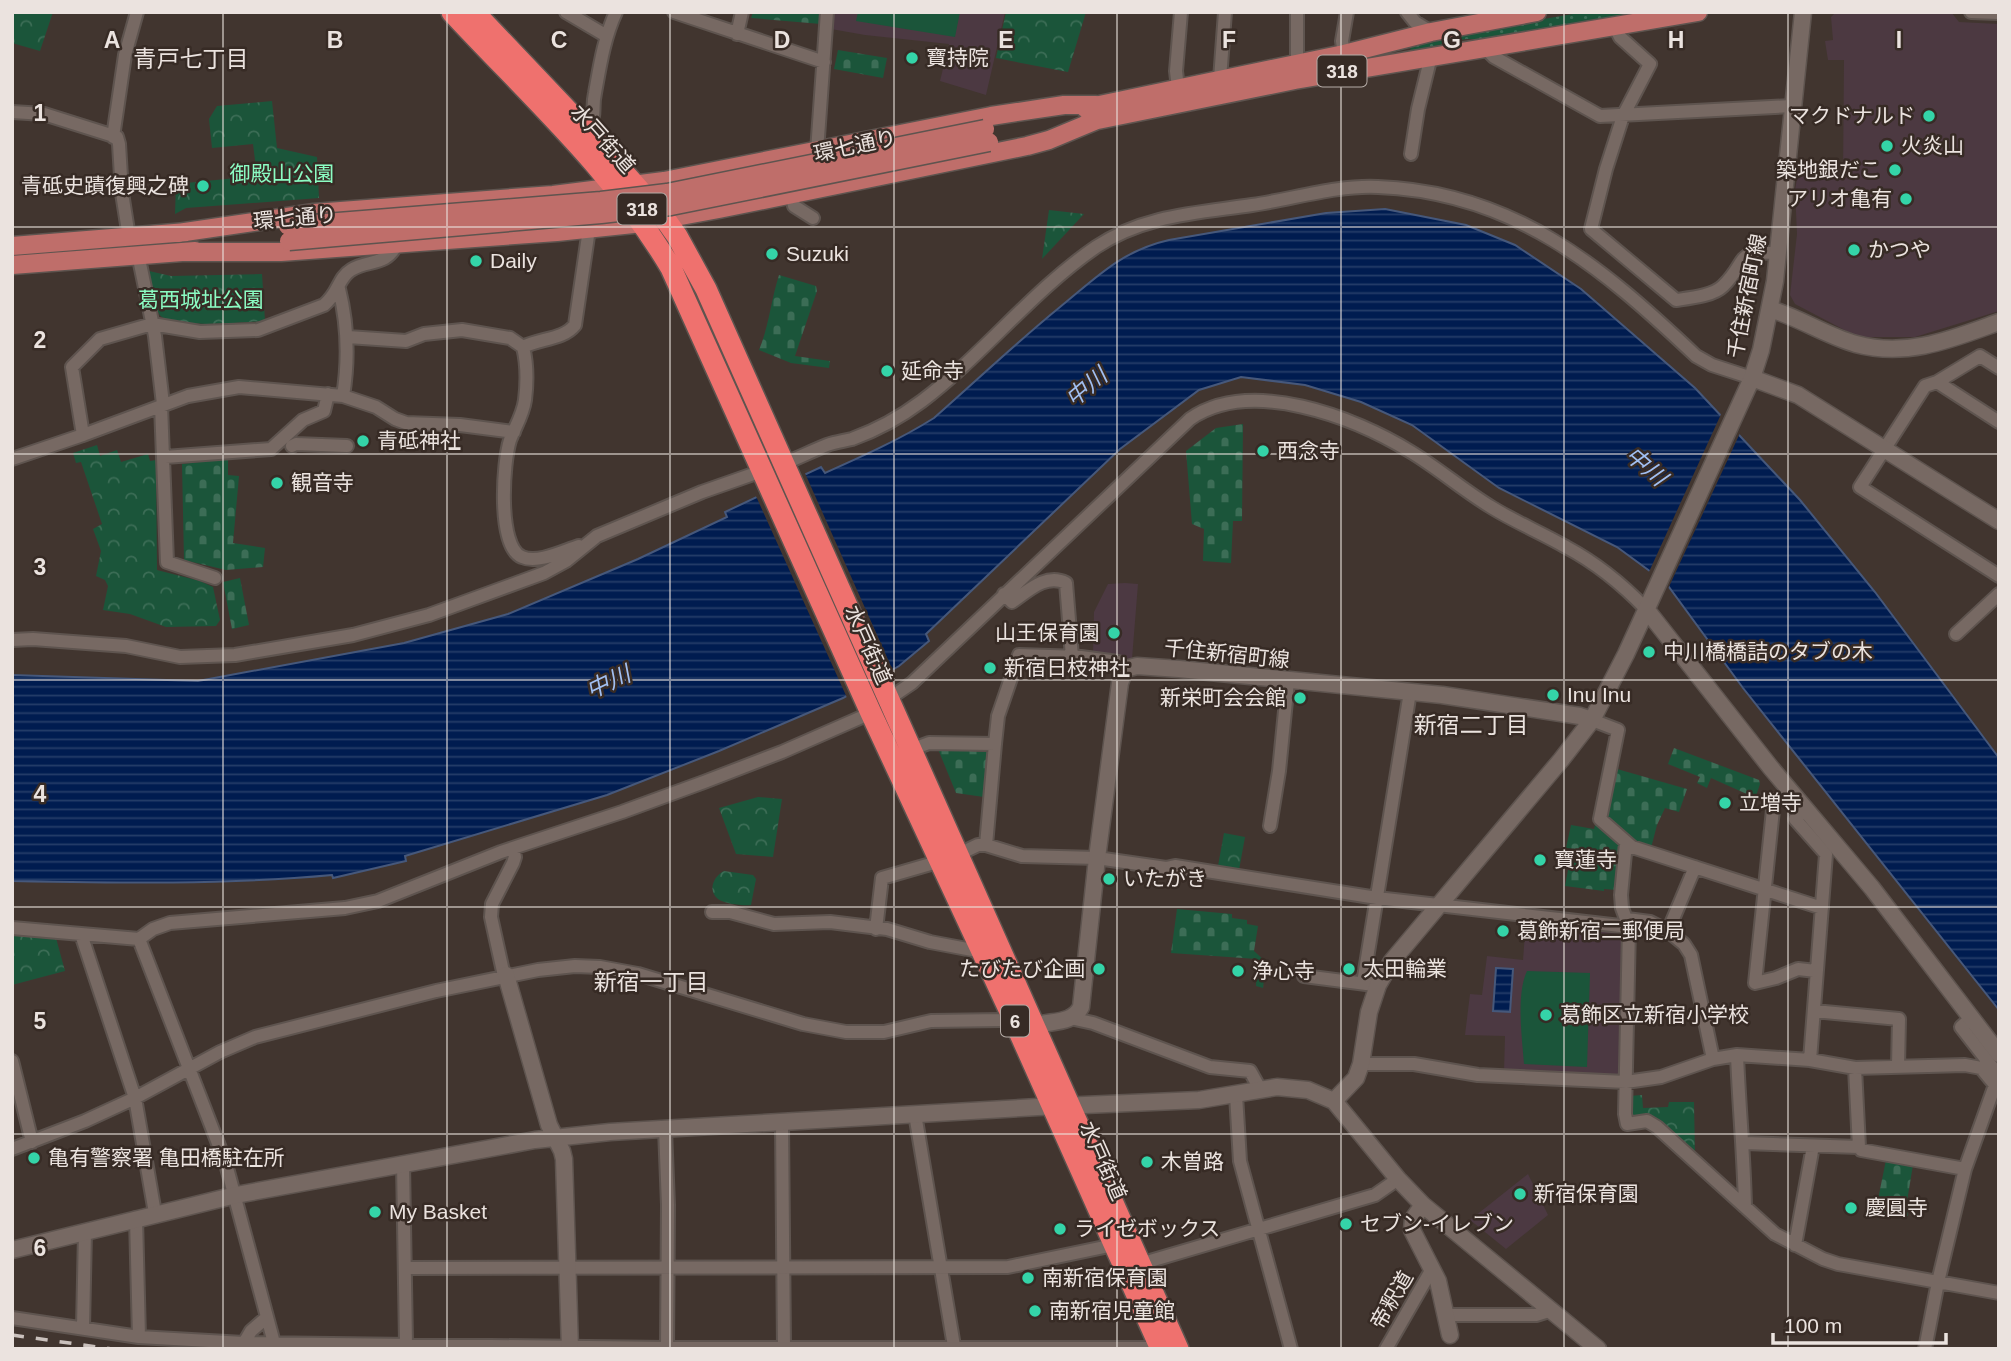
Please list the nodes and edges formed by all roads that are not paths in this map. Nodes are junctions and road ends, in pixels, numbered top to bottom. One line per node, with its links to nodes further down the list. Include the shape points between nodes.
1 (136, 12): 35 (street)
2 (452, 12): 38 (highway, 水戸街道 / 6)
3 (474, 12): 34 (highway, 水戸街道 / 6)
4 (566, 12): 22 (street)
5 (617, 12): 22 (street)
6 (674, 12): 21 (street)
7 (742, 12): 21 (street)
8 (827, 12): 26 (street)
9 (1181, 12): 29 (street)
10 (1225, 12): 28 (street)
11 (1297, 12): 27 (street)
12 (1347, 12): 24 (street, via 1342,41)
13 (1407, 12): 20 (street)
14 (1537, 12): 20 (main road, 環七通り / 318)
15 (1698, 12): 19 (main road, 環七通り / 318)
16 (1803, 12): 30 (street, 千住新宿町線)
17 (1972, 12): 18 (street)
18 (1999, 13)
19 (1615, 27): 23 (main road, 環七通り / 318); 33 (street, via 1650,64)
20 (1431, 32): 24 (main road, 環七通り / 318)
21 (737, 34): 26 (street)
22 (605, 35): 34 (street, via 595,116)
23 (1484, 47): 25 (main road, 環七通り / 318); 33 (street, via 1600,116)
24 (1345, 54): 27 (main road, 環七通り / 318)
25 (1431, 56): 32 (main road, 環七通り / 318); 37 (street)
26 (824, 62): 36 (street)
27 (1297, 63): 28 (main road, 環七通り / 318)
28 (1220, 79): 29 (main road, 環七通り / 318)
29 (1178, 88): 32 (main road, 環七通り / 318)
30 (1792, 106): 33 (street); 57 (street, 千住新宿町線)
31 (12, 112): 35 (street, via 44,114)
32 (1097, 113): 36 (main road, via 1064,105 1031,109); 42 (main road, via 1049,140 1027,146); 51 (main road, 環七通り / 318, bridge, via 667,193)
33 (1623, 116): 57 (street, via 1591,229 1605,243 1676,300 1722,288 1755,251)
34 (586, 130): 40 (highway, 水戸街道 / 6)
35 (113, 137): 52 (street, via 120,144)
36 (817, 151): 39 (main road)
37 (1411, 153)
38 (591, 160): 40 (highway, 水戸街道 / 6); 41 (main road, via 586,180)
39 (716, 172): 40 (main road); 44 (main road, via 700,181 702,202)
40 (624, 186): 41 (main road); 46 (highway, 水戸街道 / 6); 47 (highway, 水戸街道 / 6)
41 (574, 192): 43 (main road)
42 (792, 194): 44 (main road); 45 (street, via 794,205)
43 (552, 195): 49 (main road, via 563,205 565,220); 50 (main road, via 314,213)
44 (719, 209): 46 (main road)
45 (813, 218)
46 (665, 219): 47 (main road); 79 (highway, 水戸街道 / 6, via 706,289)
47 (643, 223): 48 (main road); 80 (highway, 水戸街道 / 6, via 692,312)
48 (589, 229): 49 (main road); 64 (street, via 575,325 569,333)
49 (557, 232): 53 (main road)
50 (178, 233): 51 (main road, 環七通り / 318); 52 (main road, 環七通り / 318)
51 (289, 233): 55 (main road, 環七通り / 318)
52 (129, 237): 54 (main road, 環七通り / 318)
53 (397, 244): 55 (main road, via 281,252); 59 (street, via 388,258 352,269)
54 (12, 246)
55 (184, 252): 56 (main road, 環七通り / 318)
56 (138, 254): 58 (main road, 環七通り / 318); 62 (street)
57 (1779, 254): 60 (street, 千住新宿町線)
58 (12, 265)
59 (339, 289): 62 (street, via 324,304 258,330 200,332); 63 (street)
60 (1770, 309): 61 (street, via 1855,344 1881,349 1933,345); 66 (street, 千住新宿町線)
61 (1999, 322)
62 (152, 324): 70 (street); 73 (street, via 100,339 72,367)
63 (348, 337): 64 (street, via 406,341 462,330 510,338); 69 (street)
64 (523, 347): 72 (street, via 525,399)
65 (1999, 369): 67 (street, via 1980,356)
66 (1752, 378): 76 (street, via 1798,395); 79 (street, via 1696,356 1589,263 1516,219 1430,193 1376,187 1342,189 1171,216 1111,238 1070,268 923,400 873,429 830,444); 87 (street, 千住新宿町線)
67 (1937, 383): 71 (street); 76 (street, via 1925,386)
68 (328, 394): 69 (street); 70 (street, via 239,387); 77 (street, via 324,411 303,420 271,449)
69 (343, 396): 72 (street, via 406,423)
70 (162, 405): 73 (street); 77 (street)
71 (1999, 422)
72 (513, 432): 82 (street, via 503,520 514,550 533,560)
73 (83, 435): 78 (street)
74 (292, 446): 75 (street)
75 (347, 446)
76 (1884, 449): 81 (street); 83 (street, via 1860,487)
77 (165, 457): 84 (street, via 167,562)
78 (12, 459)
79 (785, 469): 93 (highway, 水戸街道 / 6)
80 (764, 477): 82 (street, via 668,505); 95 (highway, 水戸街道 / 6)
81 (1999, 521)
82 (587, 543): 89 (street, via 544,573 429,615 258,652 180,657 126,646)
83 (1999, 576)
84 (215, 578)
85 (1004, 594): 87 (street, via 1190,419 1220,403 1255,401 1329,415 1377,433 1488,505 1583,557); 90 (street, via 1012,602 1042,582 1058,578 1066,583); 93 (street, via 912,683)
86 (1997, 601): 88 (street)
87 (1648, 605): 96 (street, 千住新宿町線); 100 (street)
88 (1956, 634)
89 (12, 640)
90 (1072, 657): 91 (street, via 1118,662); 97 (street, via 1019,655 998,716)
91 (1125, 669): 92 (street, 千住新宿町線, via 1165,668); 106 (street)
92 (1289, 681): 94 (street, 千住新宿町線); 101 (street)
93 (887, 691): 98 (highway, 水戸街道 / 6)
94 (1410, 692): 96 (street, 千住新宿町線); 109 (street)
95 (868, 705): 104 (street, via 782,752); 105 (highway, 水戸街道 / 6)
96 (1592, 720): 102 (street, via 1618,730 1600,819); 110 (street, 千住新宿町線)
97 (995, 744): 98 (street, via 929,743); 103 (street)
98 (913, 750): 105 (highway, 水戸街道 / 6)
99 (1774, 800): 108 (street)
100 (1805, 810): 111 (street, via 1795,819 1826,854); 127 (street, via 1872,888)
101 (1270, 826)
102 (1626, 843): 107 (street); 113 (street, via 1620,895)
103 (986, 845): 105 (street); 106 (street, via 1022,856)
104 (513, 848): 118 (street, via 378,901 170,923); 121 (street, via 515,857 492,904 491,917)
105 (949, 858): 115 (street, via 882,878); 119 (highway, 水戸街道 / 6); 128 (highway, 水戸街道 / 6)
106 (1097, 859): 109 (street, via 1175,866); 126 (street, via 1081,1007)
107 (1695, 867): 108 (street); 116 (street)
108 (1765, 890): 111 (street); 120 (street, via 1755,984 1798,969)
109 (1377, 898): 110 (street); 123 (street, via 1364,976)
110 (1437, 905): 113 (street); 123 (street, 千住新宿町線)
111 (1822, 908): 120 (street)
112 (712, 912): 115 (street, via 774,924 830,922)
113 (1628, 923): 116 (street, via 1650,922); 139 (street)
114 (12, 928): 117 (street)
115 (876, 929): 119 (street)
116 (1668, 931): 131 (street, via 1691,955)
117 (81, 934): 118 (street); 142 (street)
118 (139, 939): 136 (street)
119 (983, 952): 125 (highway, 水戸街道 / 6)
120 (1816, 971): 124 (street)
121 (505, 975): 125 (street, via 575,965 600,967 638,974 803,1024 846,1031 884,1032 931,1021); 136 (street, via 281,1029 233,1045); 148 (street)
122 (1304, 976): 123 (street)
123 (1378, 985): 134 (street, 千住新宿町線)
124 (1814, 1011): 132 (street); 135 (street, via 1899,1019)
125 (1013, 1018): 144 (highway, 水戸街道 / 6)
126 (1070, 1018): 128 (street); 140 (street, via 1210,1067 1250,1071)
127 (1970, 1019): 129 (street); 138 (street, via 1961,1027 1996,1072)
128 (1034, 1026): 144 (highway, 水戸街道 / 6)
129 (1999, 1054)
130 (1737, 1055): 131 (street); 132 (street); 150 (street)
131 (1713, 1059): 139 (street, via 1661,1077)
132 (1810, 1060): 137 (street)
133 (12, 1061): 149 (street)
134 (1361, 1064): 139 (street, via 1413,1064 1478,1075); 143 (street, 千住新宿町線, via 1356,1078)
135 (1898, 1066): 137 (street); 138 (street, via 1965,1065 1981,1068)
136 (188, 1068): 142 (street); 157 (street)
137 (1855, 1068): 152 (street)
138 (1990, 1079): 155 (street, via 1995,1085)
139 (1626, 1082): 159 (street, via 1627,1124 1647,1121 1657,1127)
140 (1260, 1089): 141 (street); 143 (street, via 1308,1090)
141 (1236, 1095): 144 (street); 162 (street, via 1240,1161)
142 (135, 1098): 149 (street); 160 (street)
143 (1334, 1101): 156 (street)
144 (1061, 1106): 145 (street); 164 (highway, 水戸街道 / 6); 167 (highway, 水戸街道 / 6)
145 (915, 1114): 146 (street); 168 (street)
146 (782, 1123): 147 (street); 169 (street)
147 (665, 1129): 148 (street); 171 (street)
148 (556, 1138): 154 (street); 172 (street, via 564,1159)
149 (32, 1142): 153 (street)
150 (1744, 1143): 151 (street); 159 (street)
151 (1813, 1146): 152 (street); 165 (street)
152 (1859, 1147): 155 (street)
153 (12, 1149)
154 (403, 1163): 157 (street); 170 (street)
155 (1965, 1168): 174 (street)
156 (1398, 1180): 158 (street); 162 (street, via 1375,1195)
157 (236, 1195): 160 (street); 179 (street)
158 (1423, 1205): 173 (street, via 1413,1219 1412,1230); 176 (street)
159 (1745, 1207): 165 (street)
160 (155, 1213): 161 (street)
161 (136, 1218): 163 (street); 181 (street)
162 (1259, 1228): 167 (street); 191 (street)
163 (85, 1231): 166 (street); 180 (street)
164 (1114, 1245): 168 (street, via 1008,1267); 186 (highway, 水戸街道 / 6)
165 (1795, 1245): 174 (street, via 1839,1264)
166 (12, 1250)
167 (1140, 1264): 186 (highway, 水戸街道 / 6)
168 (940, 1266): 169 (street); 187 (street)
169 (783, 1267): 171 (street); 190 (street)
170 (405, 1268): 172 (street); 185 (street)
171 (668, 1268): 172 (street); 189 (street)
172 (567, 1269): 188 (street)
173 (1432, 1269): 177 (street); 192 (street, 帝釈道)
174 (1938, 1282): 175 (street); 194 (street)
175 (1999, 1293)
176 (1552, 1310): 177 (street, via 1536,1315); 193 (street)
177 (1445, 1315): 182 (street)
178 (12, 1318): 180 (street)
179 (266, 1318): 183 (street); 184 (street)
180 (83, 1328): 181 (street)
181 (139, 1337): 183 (street)
182 (1451, 1342)
183 (244, 1343): 184 (street)
184 (274, 1343): 185 (street)
185 (406, 1343): 188 (street)
186 (1168, 1344): 187 (street)
187 (954, 1346): 190 (street)
188 (570, 1347): 189 (street)
189 (667, 1348): 190 (street)
190 (784, 1348)
191 (1291, 1349)
192 (1387, 1349)
193 (1598, 1349)
194 (1925, 1349)

